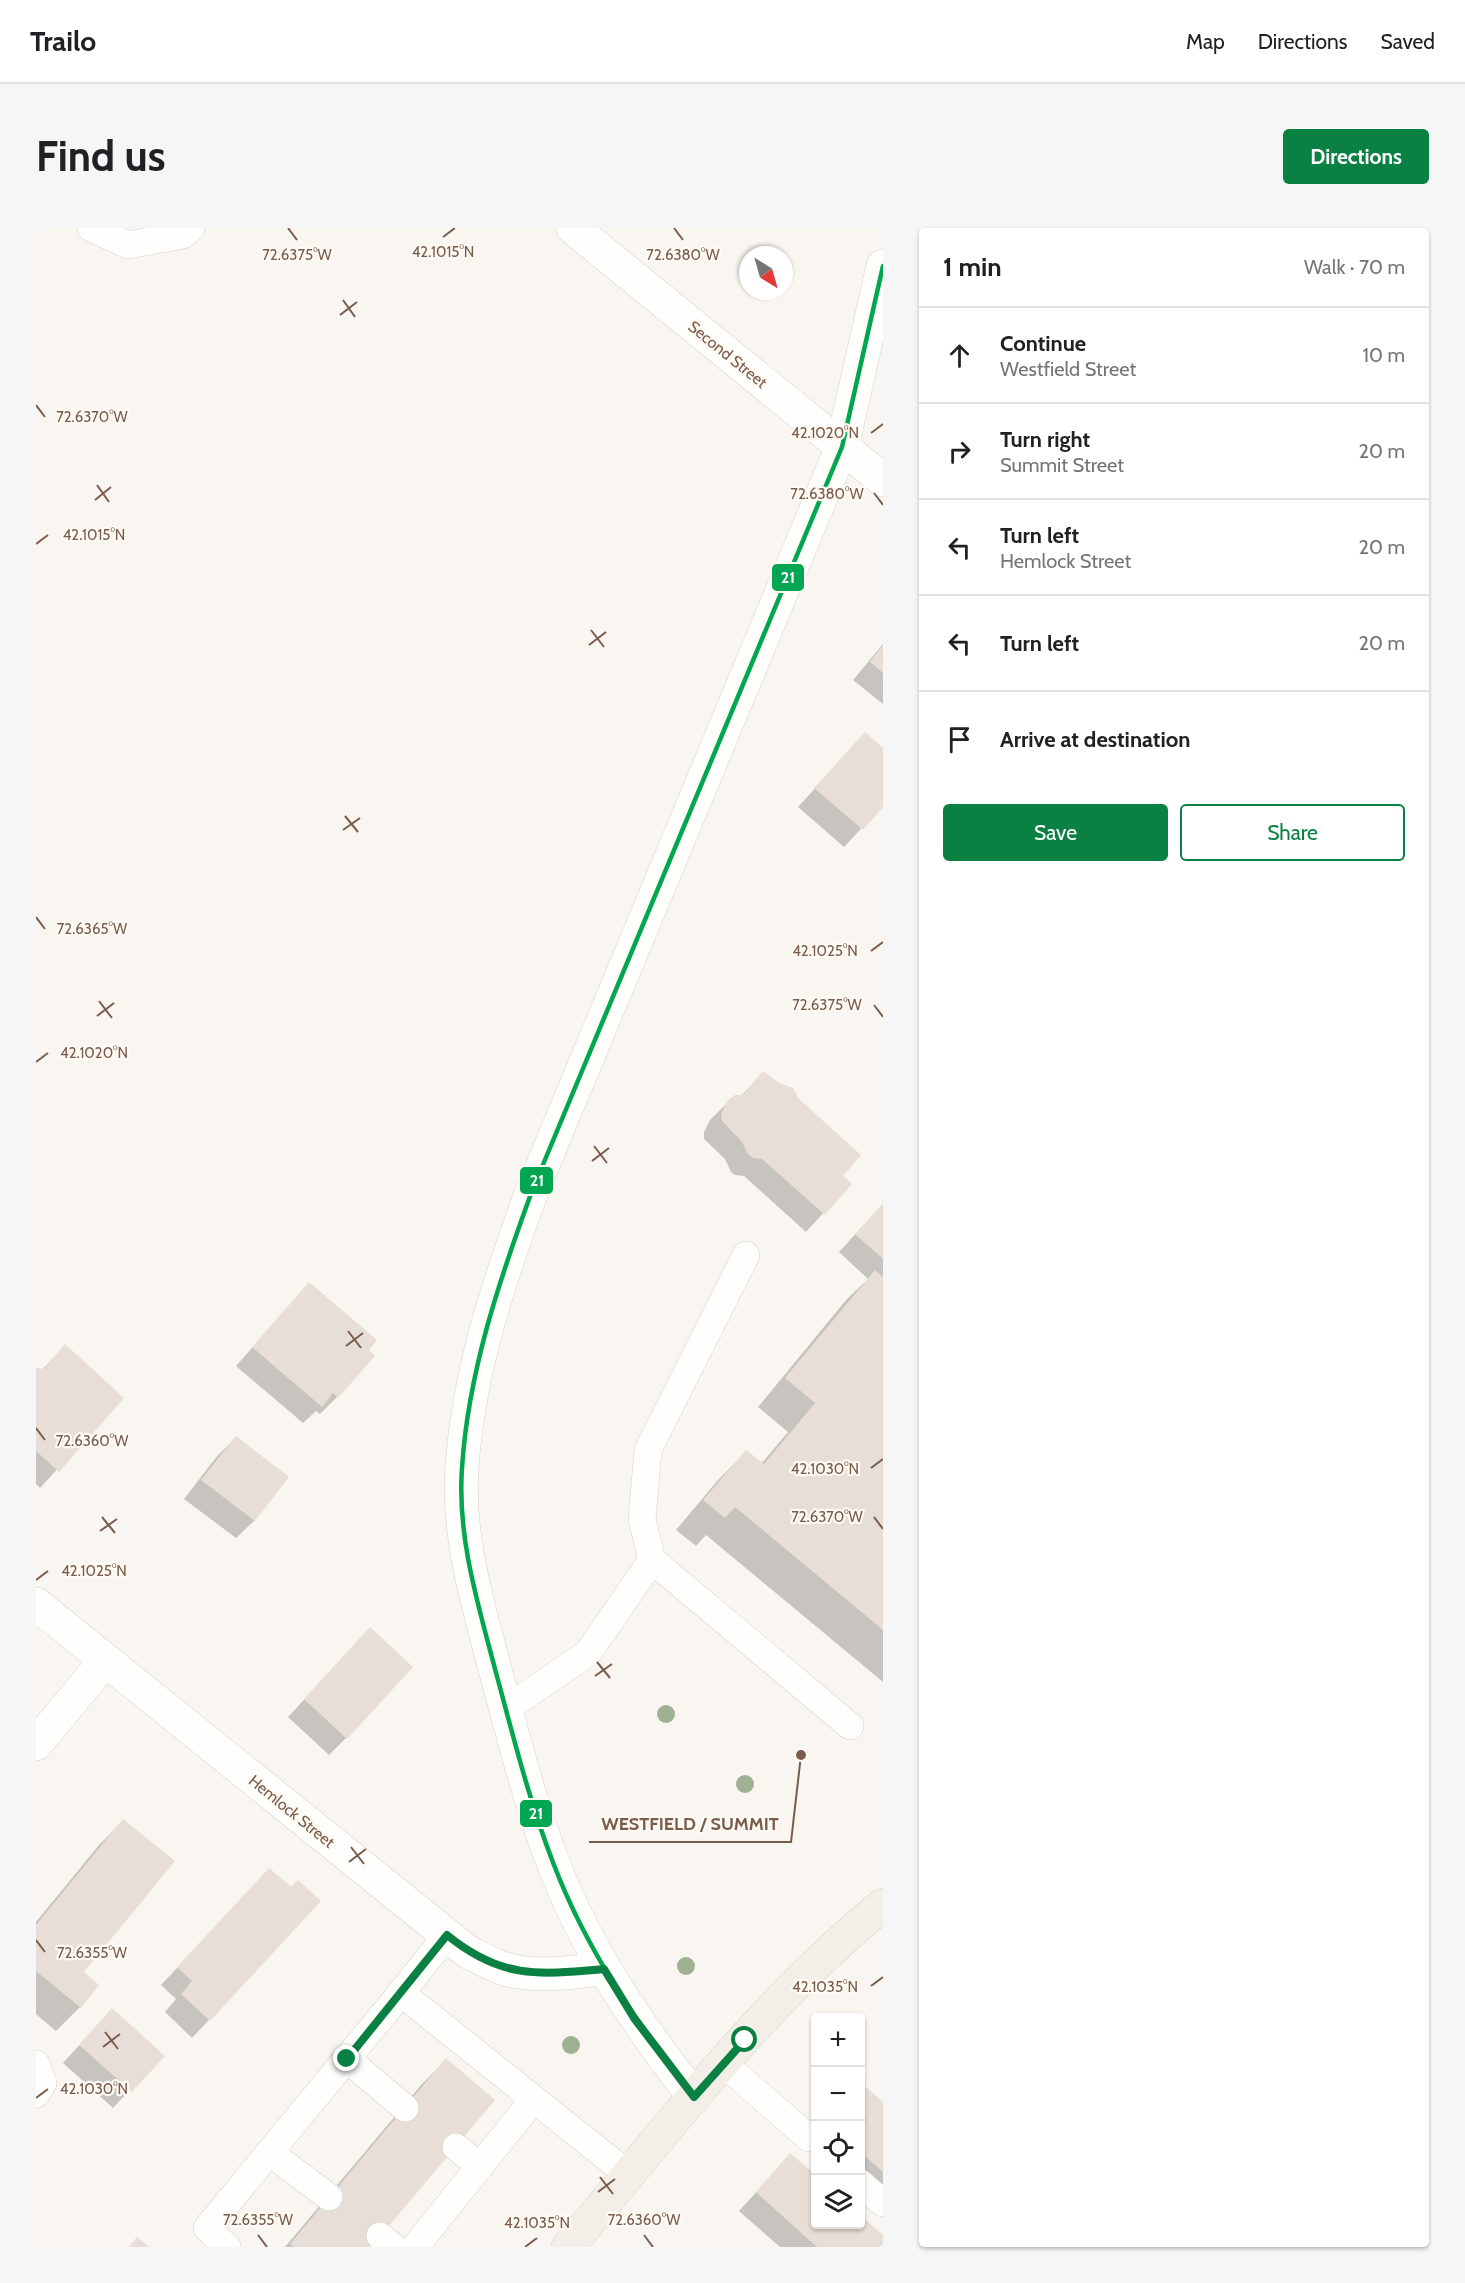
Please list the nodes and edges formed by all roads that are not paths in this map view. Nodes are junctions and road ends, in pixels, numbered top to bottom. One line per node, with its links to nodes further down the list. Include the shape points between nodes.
1 (91, 228): 2 (lane, via 128,245 183,236)
2 (191, 228)
3 (573, 228): 5 (street, Second Street)
4 (883, 266): 5 (street)
5 (842, 447): 6 (street, Second Street); 11 (street, via 532,1191 484,1339 465,1426 462,1495 475,1592)
6 (883, 480)
7 (746, 1255): 8 (lane, via 648,1450 642,1519)
8 (652, 1560): 11 (lane, via 588,1653); 12 (lane)
9 (36, 1604): 10 (street, Hemlock Street)
10 (105, 1661): 13 (street); 15 (street, Hemlock Street)
11 (506, 1709): 16 (street, via 554,1867)
12 (850, 1726)
13 (36, 1744)
14 (883, 1905): 19 (main road, via 796,1984)
15 (447, 1935): 16 (street, Hemlock Street, via 468,1952 502,1968 525,1973); 17 (lane)
16 (604, 1969): 22 (street, via 634,2018)
17 (401, 1993): 18 (lane); 23 (lane)
18 (347, 2059): 24 (lane); 27 (lane)
19 (723, 2063): 22 (main road); 25 (lane)
20 (37, 2065): 21 (lane, via 43,2083)
21 (36, 2094)
22 (694, 2097): 29 (main road)
23 (533, 2100): 28 (lane); 29 (lane)
24 (405, 2108)
25 (809, 2138)
26 (456, 2147): 28 (lane)
27 (269, 2152): 31 (lane); 33 (lane, via 207,2228)
28 (480, 2167): 34 (lane)
29 (629, 2175): 35 (main road)
30 (865, 2187): 32 (lane)
31 (329, 2197)
32 (883, 2203)
33 (227, 2247)
34 (415, 2247)
35 (568, 2247)

